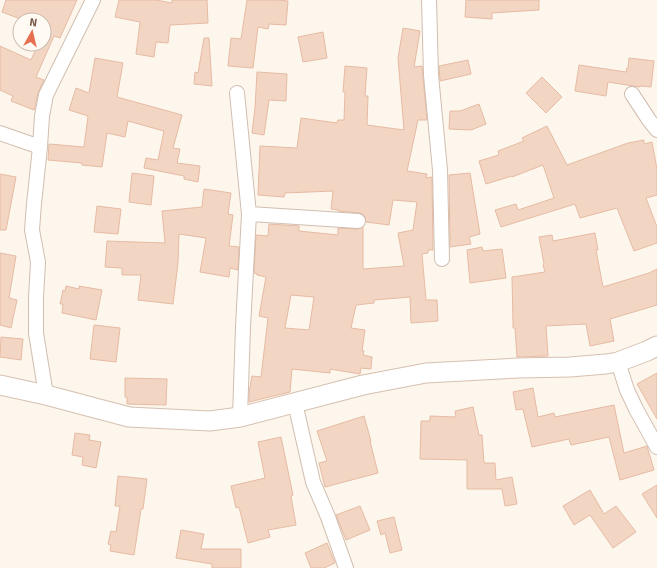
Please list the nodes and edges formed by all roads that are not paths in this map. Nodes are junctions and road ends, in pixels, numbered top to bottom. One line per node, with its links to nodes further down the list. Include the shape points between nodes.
1 (93, 0): 7 (street, via 46,95)
2 (429, 0): 10 (street, via 431,75 440,170)
3 (237, 92): 8 (street)
4 (632, 94): 5 (street)
5 (657, 130)
6 (0, 133): 7 (street)
7 (40, 148): 14 (street, via 32,230 38,262 36,333)
8 (249, 214): 9 (street); 16 (street)
9 (358, 221)
10 (442, 259)
11 (657, 346): 12 (street)
12 (618, 362): 15 (street, via 570,367 426,373 363,385); 17 (street, via 627,390)
13 (0, 385): 14 (street)
14 (46, 395): 16 (street, via 129,417 210,421)
15 (294, 403): 16 (street); 18 (street, via 313,482)
16 (240, 417)
17 (657, 447)
18 (346, 568)

